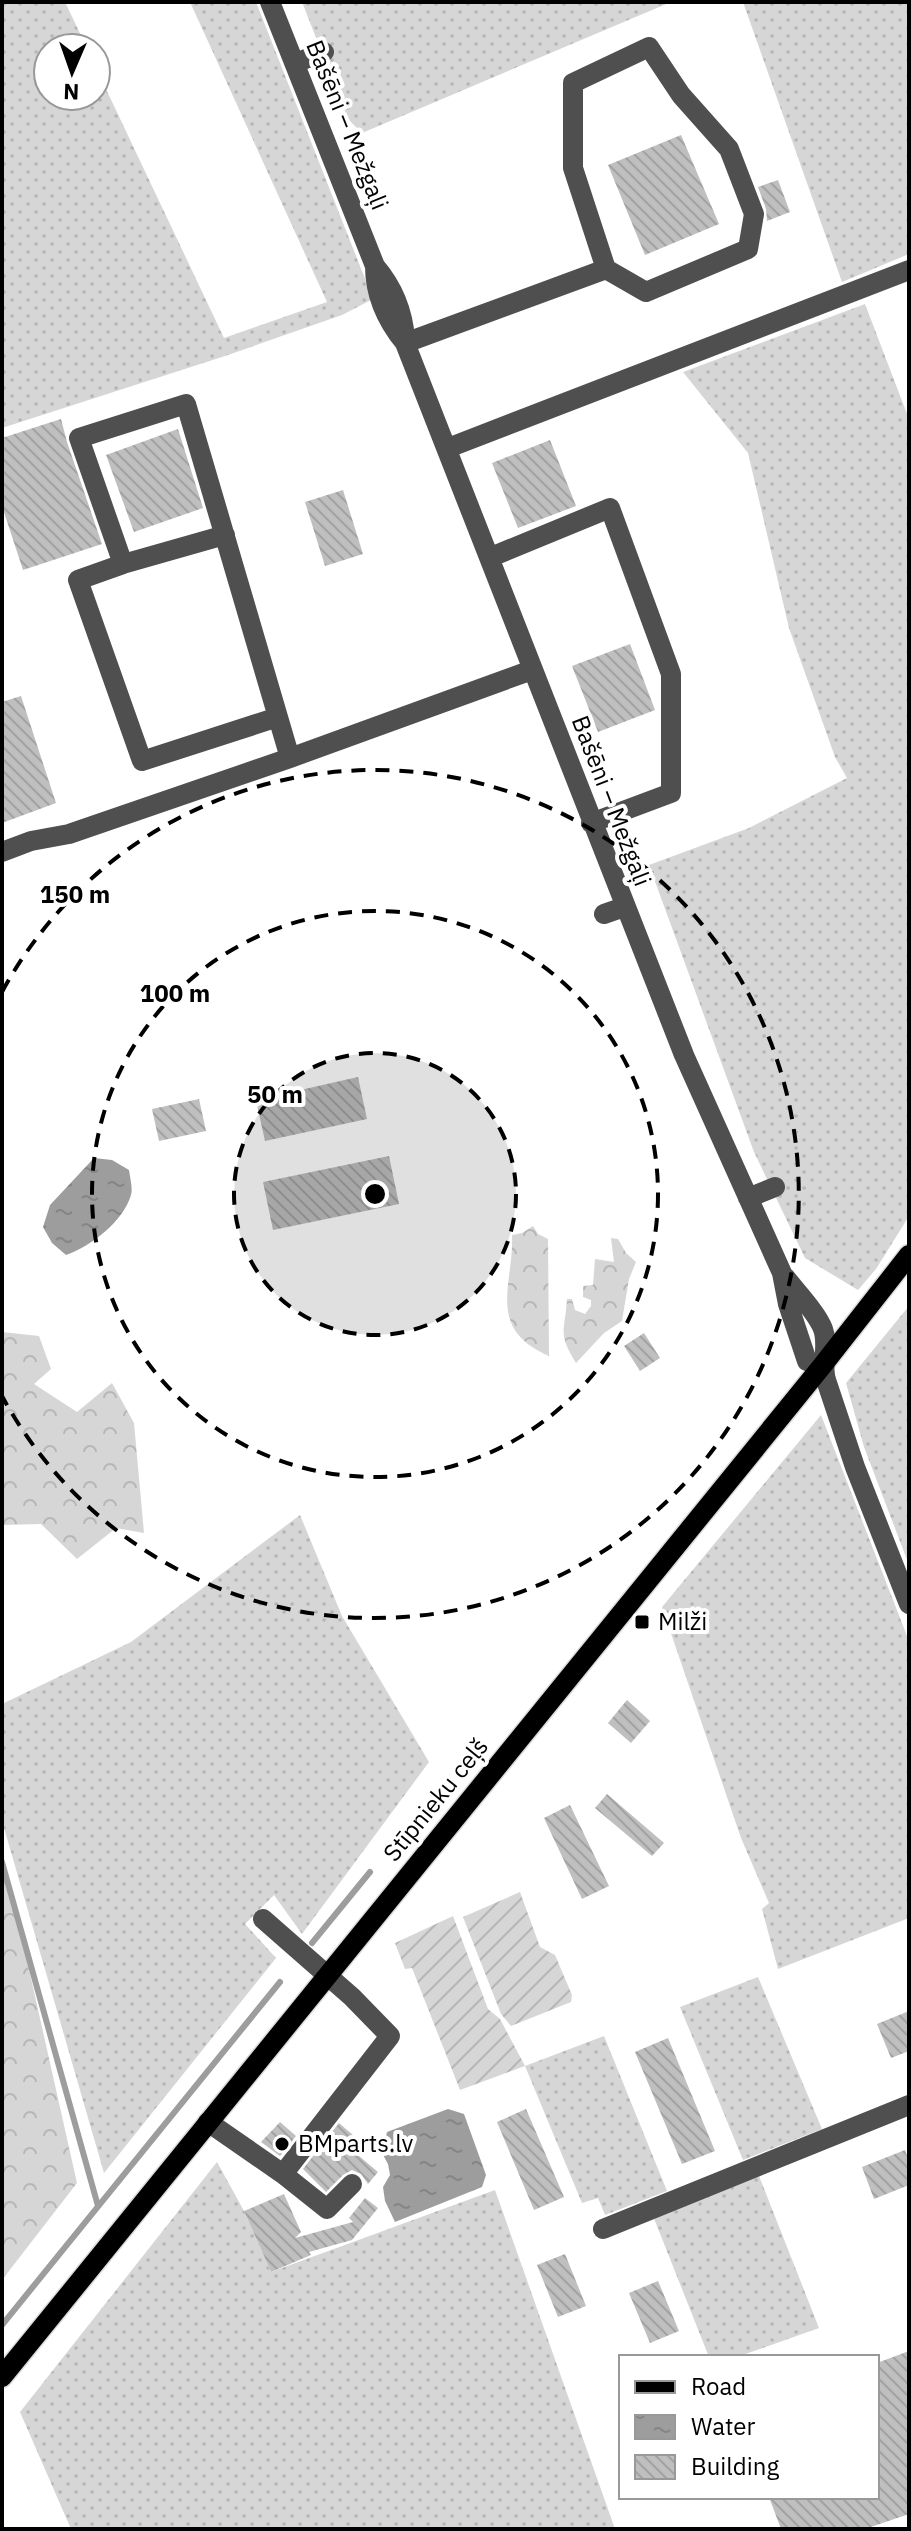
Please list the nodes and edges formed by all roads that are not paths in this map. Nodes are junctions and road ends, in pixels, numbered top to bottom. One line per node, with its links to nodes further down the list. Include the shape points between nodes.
1 (270, 2): 3 (street, Bašēni – Mežgaļi)
2 (324, 52): 3 (street)
3 (295, 63): 6 (street, Bašēni – Mežgaļi, via 375,266 383,308)
4 (606, 269): 4 (street, via 646,292 748,249 754,214 729,149 681,95 649,47 573,83 573,168); 6 (street)
5 (909, 270): 7 (street)
6 (405, 343): 7 (street, Bašēni – Mežgaļi)
7 (448, 448): 9 (street, Bašēni – Mežgaļi)
8 (225, 535): 10 (street); 10 (street, via 186,404 79,438); 12 (street)
9 (491, 557): 11 (street, Bašēni – Mežgaļi); 14 (street, via 610,508 671,674 671,793)
10 (123, 564): 12 (street, via 78,580 142,761)
11 (532, 670): 13 (street); 14 (street, Bašēni – Mežgaļi)
12 (278, 717): 13 (street)
13 (290, 758): 15 (street)
14 (591, 823): 16 (street, Bašēni – Mežgaļi)
15 (2, 852)
16 (624, 907): 17 (street); 19 (street, Bašēni – Mežgaļi)
17 (604, 914)
18 (775, 1187): 19 (street)
19 (748, 1198): 21 (street, Bašēni – Mežgaļi, via 782,1273 807,1361)
20 (909, 1255): 21 (main road, Stīpnieku ceļš)
21 (822, 1366): 22 (street); 24 (main road, Stīpnieku ceļš)
22 (909, 1604)
23 (263, 1919): 24 (street)
24 (327, 1975): 26 (main road, Stīpnieku ceļš); 27 (street, via 390,2036)
25 (909, 2105): 29 (street)
26 (208, 2122): 27 (street); 30 (main road, Stīpnieku ceļš)
27 (283, 2174): 28 (street, via 327,2209)
28 (352, 2184)
29 (603, 2229)
30 (2, 2377)

